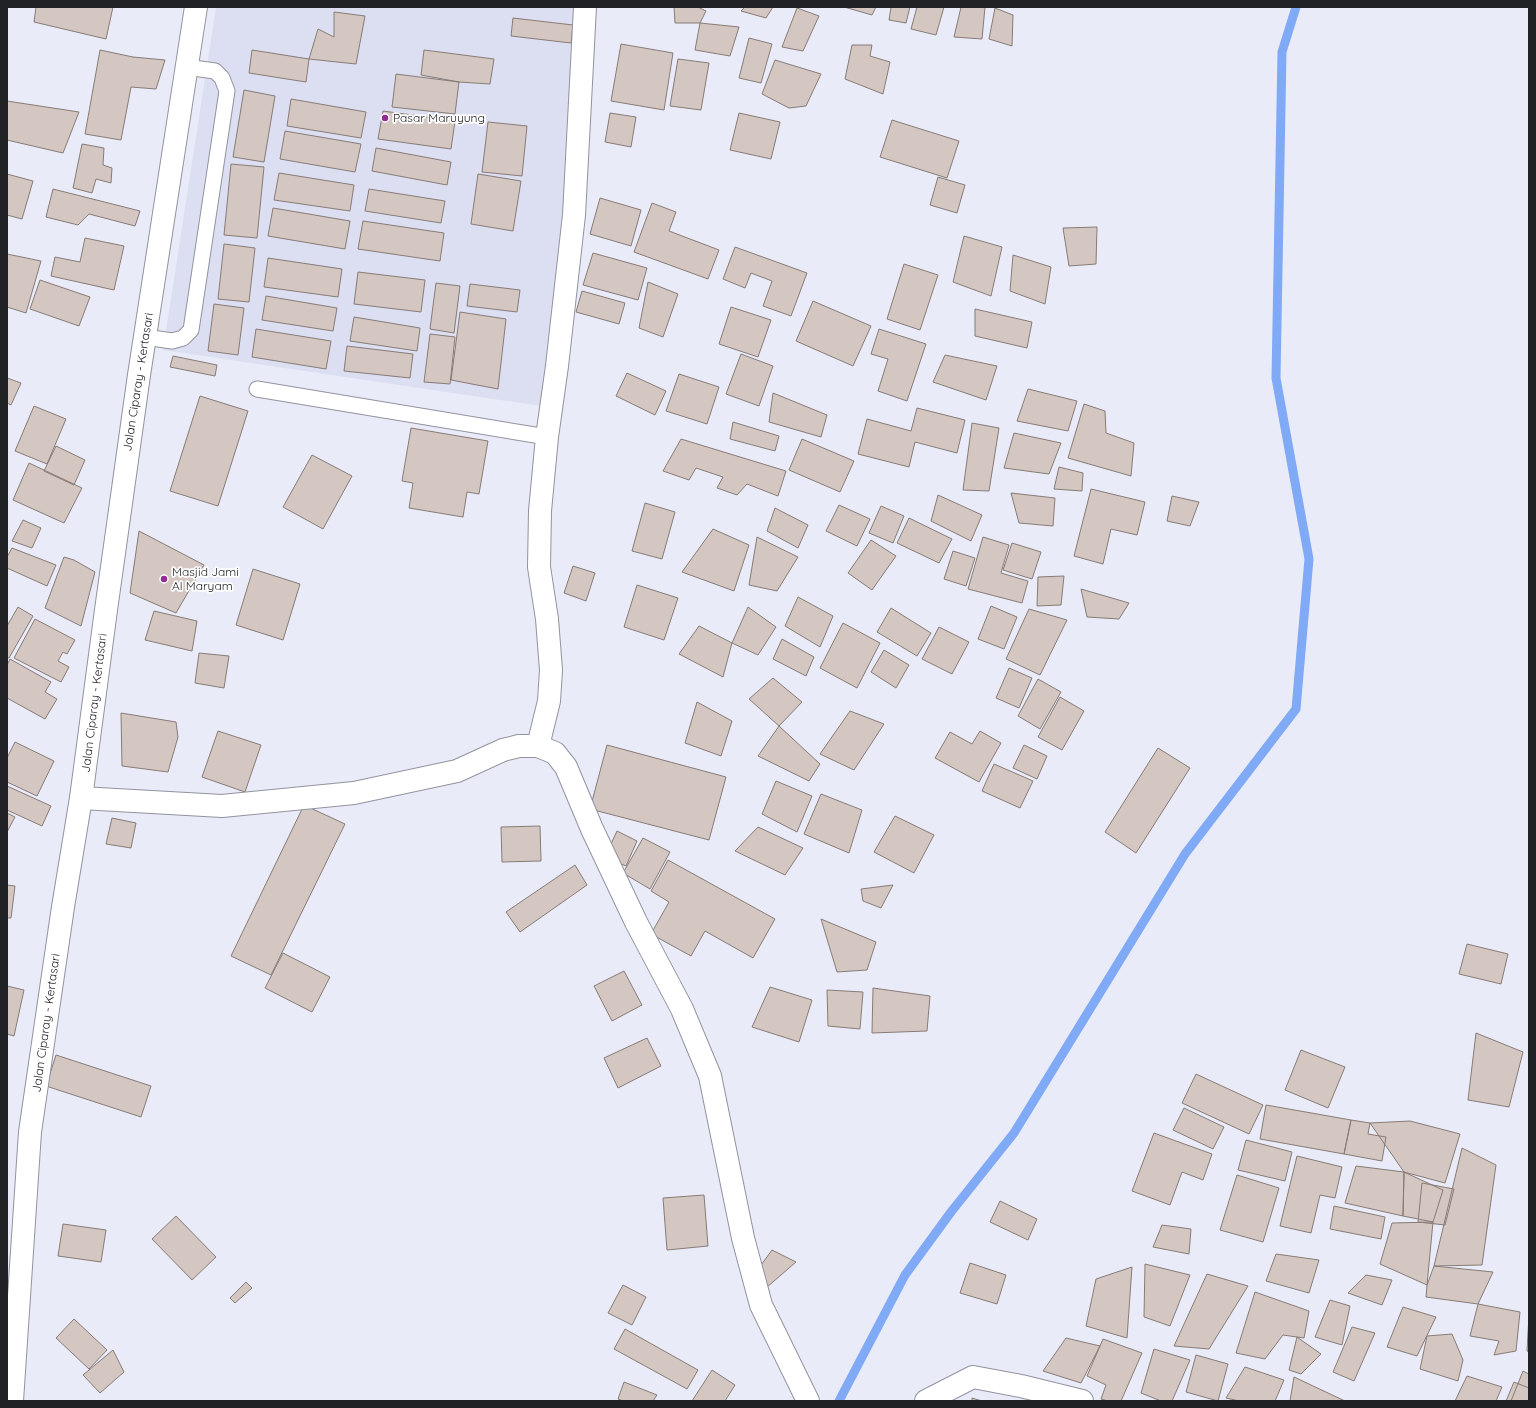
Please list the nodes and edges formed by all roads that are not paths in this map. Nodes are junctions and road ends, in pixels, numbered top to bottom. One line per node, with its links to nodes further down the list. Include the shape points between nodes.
1 (196, 7): 3 (street, Jalan Ciparay - Kertasari)
2 (585, 7): 6 (street, via 574,215)
3 (186, 67): 4 (street, Jalan Ciparay - Kertasari); 4 (lane, via 215,71 222,78 227,91 190,330 183,338 172,341)
4 (145, 337): 8 (street, Jalan Ciparay - Kertasari)
5 (256, 389): 6 (lane)
6 (547, 437): 7 (street, via 540,511 539,567 551,670 549,701)
7 (538, 746): 8 (street, via 519,746 503,750 457,771 354,793 222,806); 10 (street, via 555,753 566,766 636,922 682,1008 710,1076 744,1238 761,1305)
8 (82, 798): 9 (street, Jalan Ciparay - Kertasari, via 30,1132)
9 (12, 1401)
10 (808, 1401)
11 (926, 1401): 12 (street, via 972,1377)
12 (1082, 1401)

